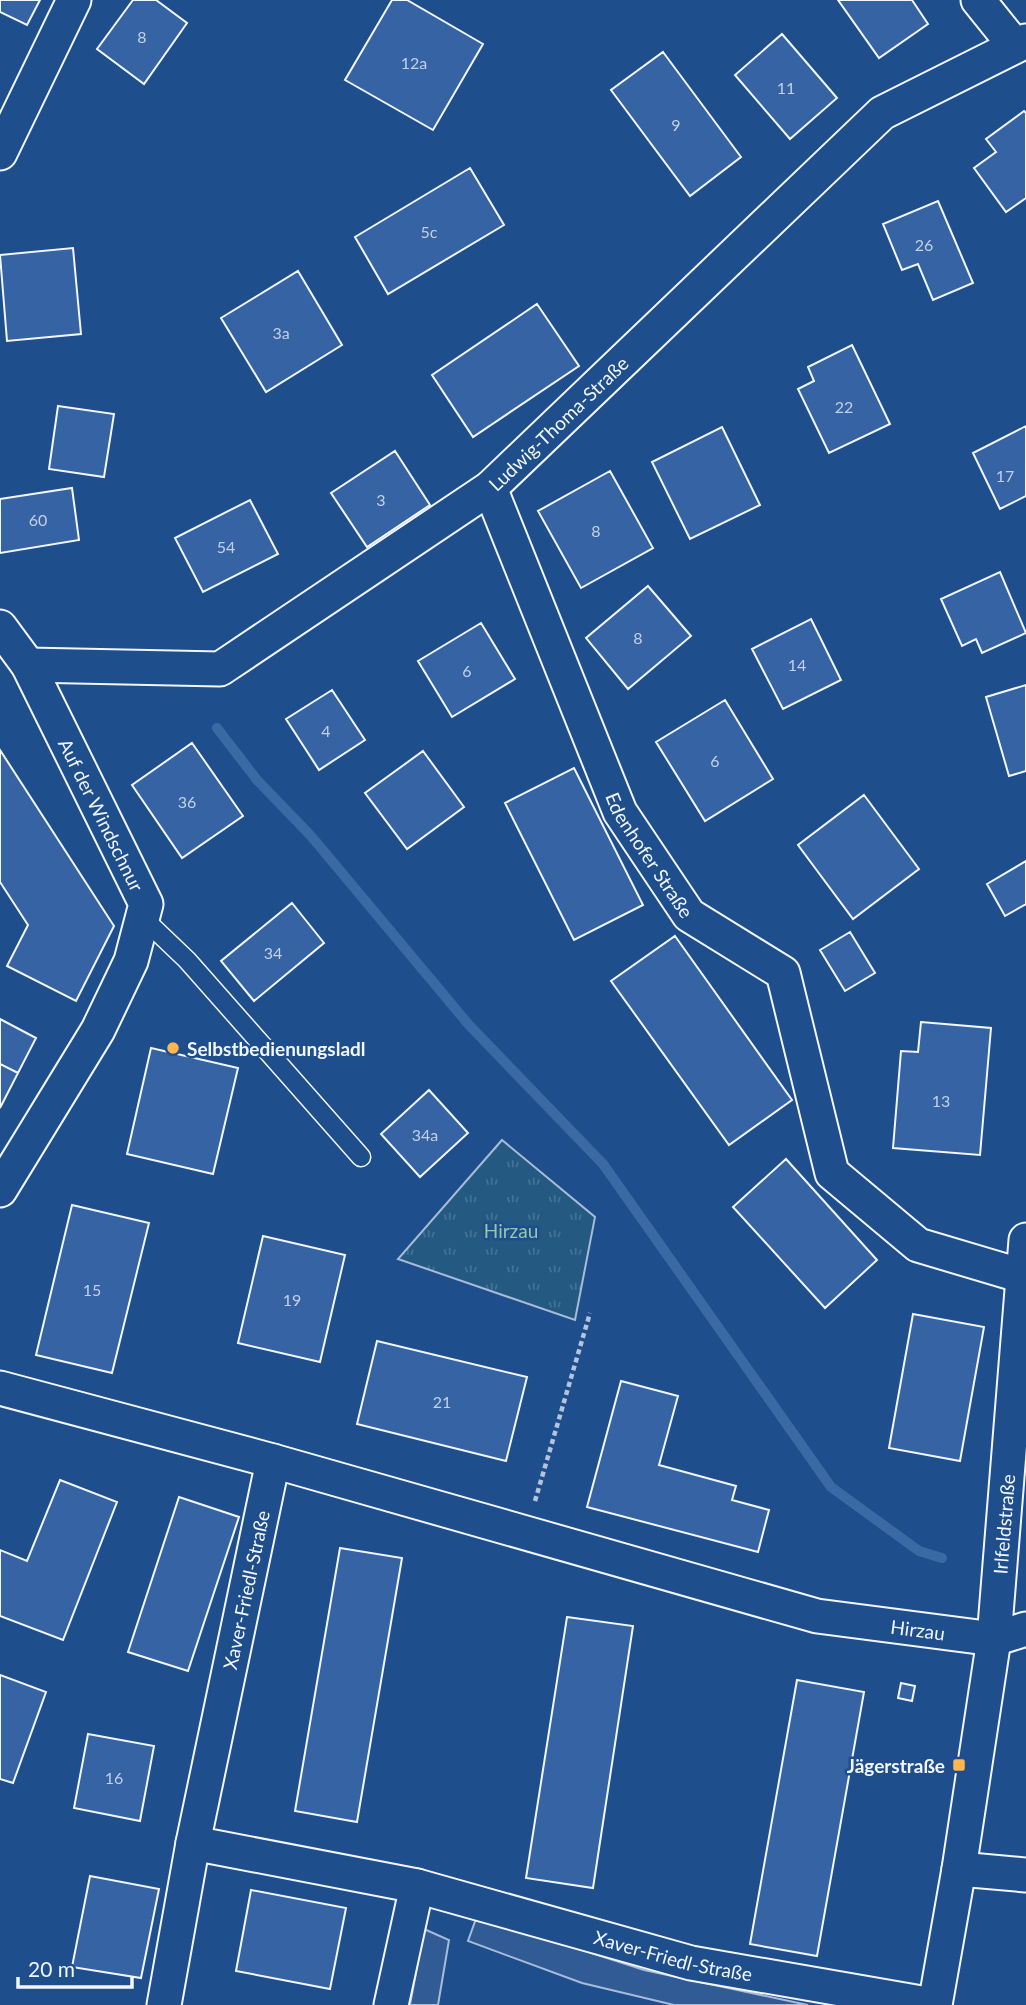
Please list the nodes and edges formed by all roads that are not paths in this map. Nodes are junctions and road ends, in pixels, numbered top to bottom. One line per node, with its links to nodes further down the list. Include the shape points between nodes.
1 (74, 0): 4 (street)
2 (978, 0): 3 (street)
3 (1021, 44): 5 (street, Ludwig-Thoma-Straße, via 882,113)
4 (0, 153)
5 (490, 488): 7 (street, Ludwig-Thoma-Straße, via 220,669); 12 (street, Edenhofer Straße, via 620,812 689,915 783,974 832,1173 918,1245)
6 (0, 627): 7 (street, Auf der Windschnur)
7 (28, 665): 8 (street, Auf der Windschnur, via 146,904)
8 (142, 917): 9 (lane, via 187,960); 10 (street, Auf der Windschnur, via 131,961 99,1030)
9 (361, 1157)
10 (0, 1190)
11 (1026, 1240): 12 (street, Irlfeldstraße)
12 (1022, 1276): 16 (street, Irlfeldstraße)
13 (0, 1388): 14 (street, Hirzau)
14 (273, 1461): 16 (street, Hirzau, via 817,1616); 17 (street, Xaver-Friedl-Straße)
15 (1026, 1629): 16 (street, Hirzau)
16 (994, 1639): 18 (street)
17 (193, 1843): 20 (street, Xaver-Friedl-Straße); 21 (street, Xaver-Friedl-Straße)
18 (959, 1869): 19 (street); 23 (street)
19 (1026, 1875)
20 (417, 1886): 22 (street); 23 (street, Xaver-Friedl-Straße, via 691,1963)
21 (164, 2005)
22 (391, 2005)
23 (934, 2005)

